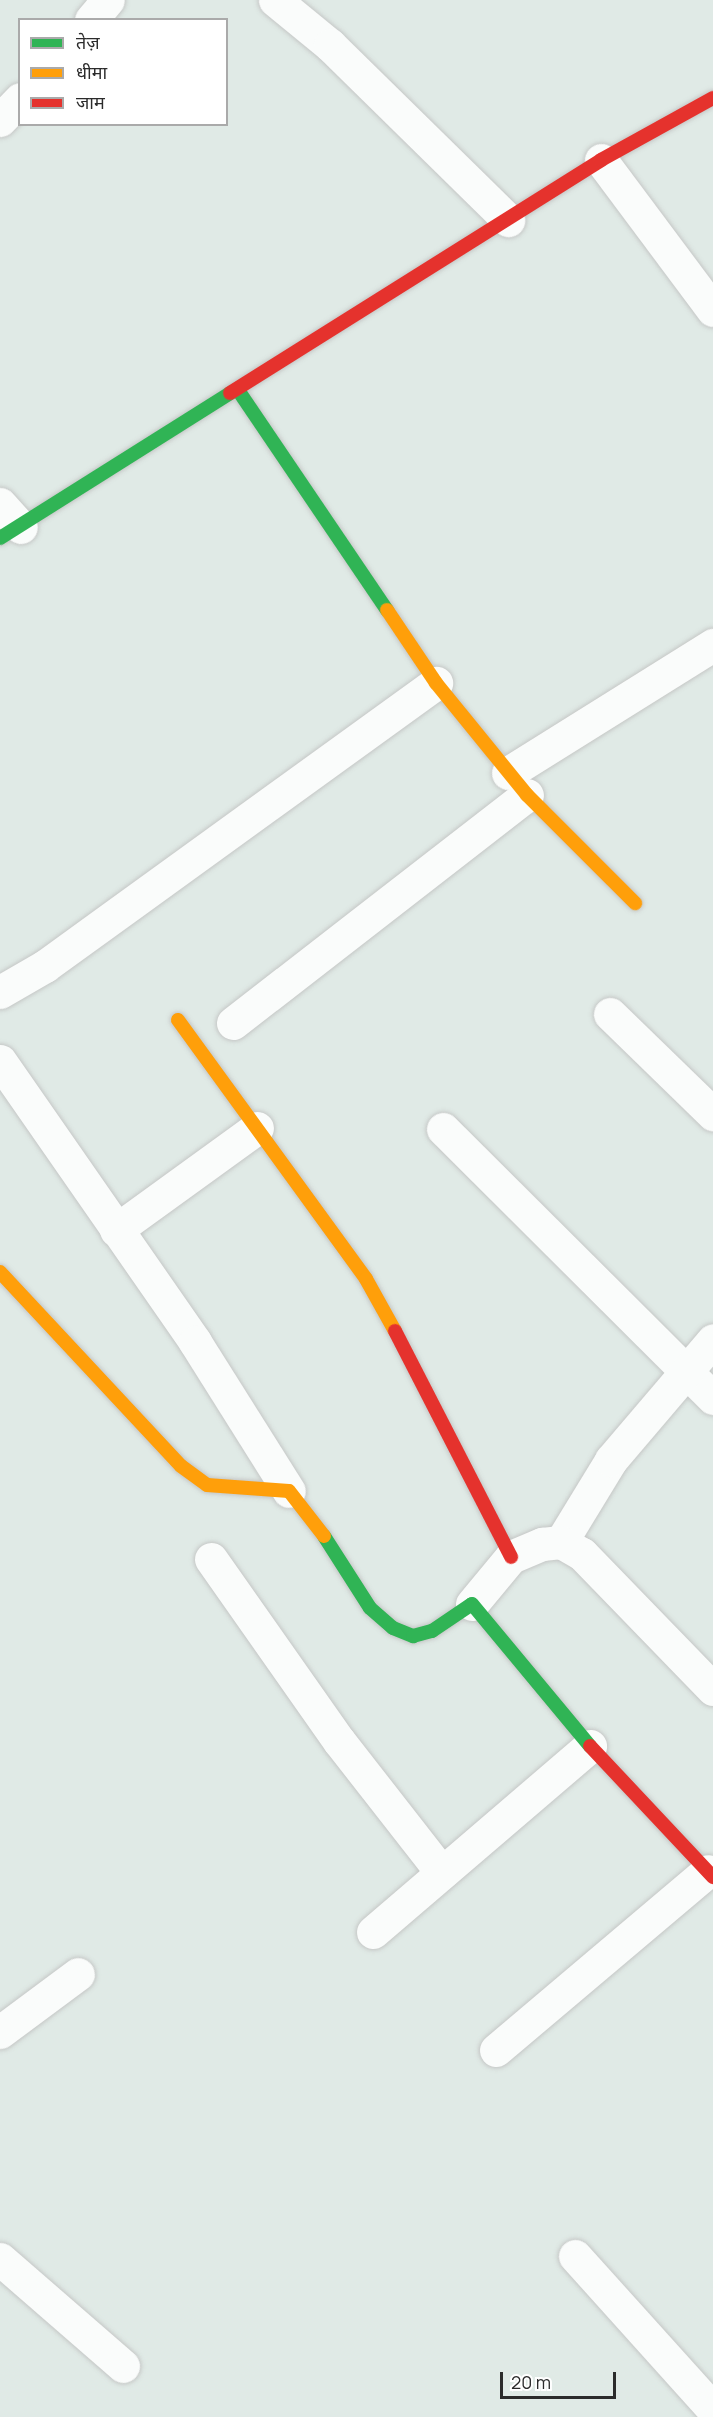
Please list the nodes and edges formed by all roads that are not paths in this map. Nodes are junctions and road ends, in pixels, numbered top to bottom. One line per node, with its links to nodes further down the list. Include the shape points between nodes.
1 (108, 0): 3 (street)
2 (275, 0): 8 (street, via 330,45)
3 (93, 18)
4 (713, 98): 7 (street)
5 (18, 101): 6 (street)
6 (0, 120)
7 (601, 160): 8 (street); 9 (street)
8 (508, 220): 10 (street)
9 (713, 310)
10 (238, 390): 11 (street); 13 (street)
11 (7, 523)
12 (713, 645): 14 (street)
13 (436, 683): 14 (street); 16 (street, via 45,966)
14 (518, 784): 15 (street); 19 (street)
15 (635, 903)
16 (0, 992)
17 (610, 1014): 21 (street)
18 (178, 1020): 22 (street)
19 (233, 1023)
20 (0, 1061): 24 (street)
21 (713, 1114)
22 (257, 1128): 24 (street); 31 (street, via 366,1280 426,1384)
23 (443, 1129): 27 (street)
24 (116, 1230): 29 (street, via 195,1342)
25 (0, 1272): 29 (street, via 181,1466 207,1485)
26 (713, 1340): 27 (street)
27 (686, 1372): 28 (street); 30 (street, via 610,1460)
28 (713, 1398)
29 (289, 1491): 33 (street, via 308,1510 370,1608 393,1628 412,1636 432,1631)
30 (561, 1542): 31 (street, via 542,1544); 34 (street, via 582,1554)
31 (511, 1557): 33 (street)
32 (211, 1559): 36 (street, via 339,1741)
33 (472, 1604): 35 (street)
34 (713, 1689)
35 (590, 1746): 36 (street); 37 (street)
36 (442, 1873): 38 (street)
37 (710, 1874): 41 (street)
38 (373, 1932)
39 (78, 1974): 40 (street)
40 (0, 2032)
41 (496, 2050)
42 (575, 2256): 45 (street)
43 (0, 2259): 44 (street)
44 (123, 2366)
45 (713, 2409)

